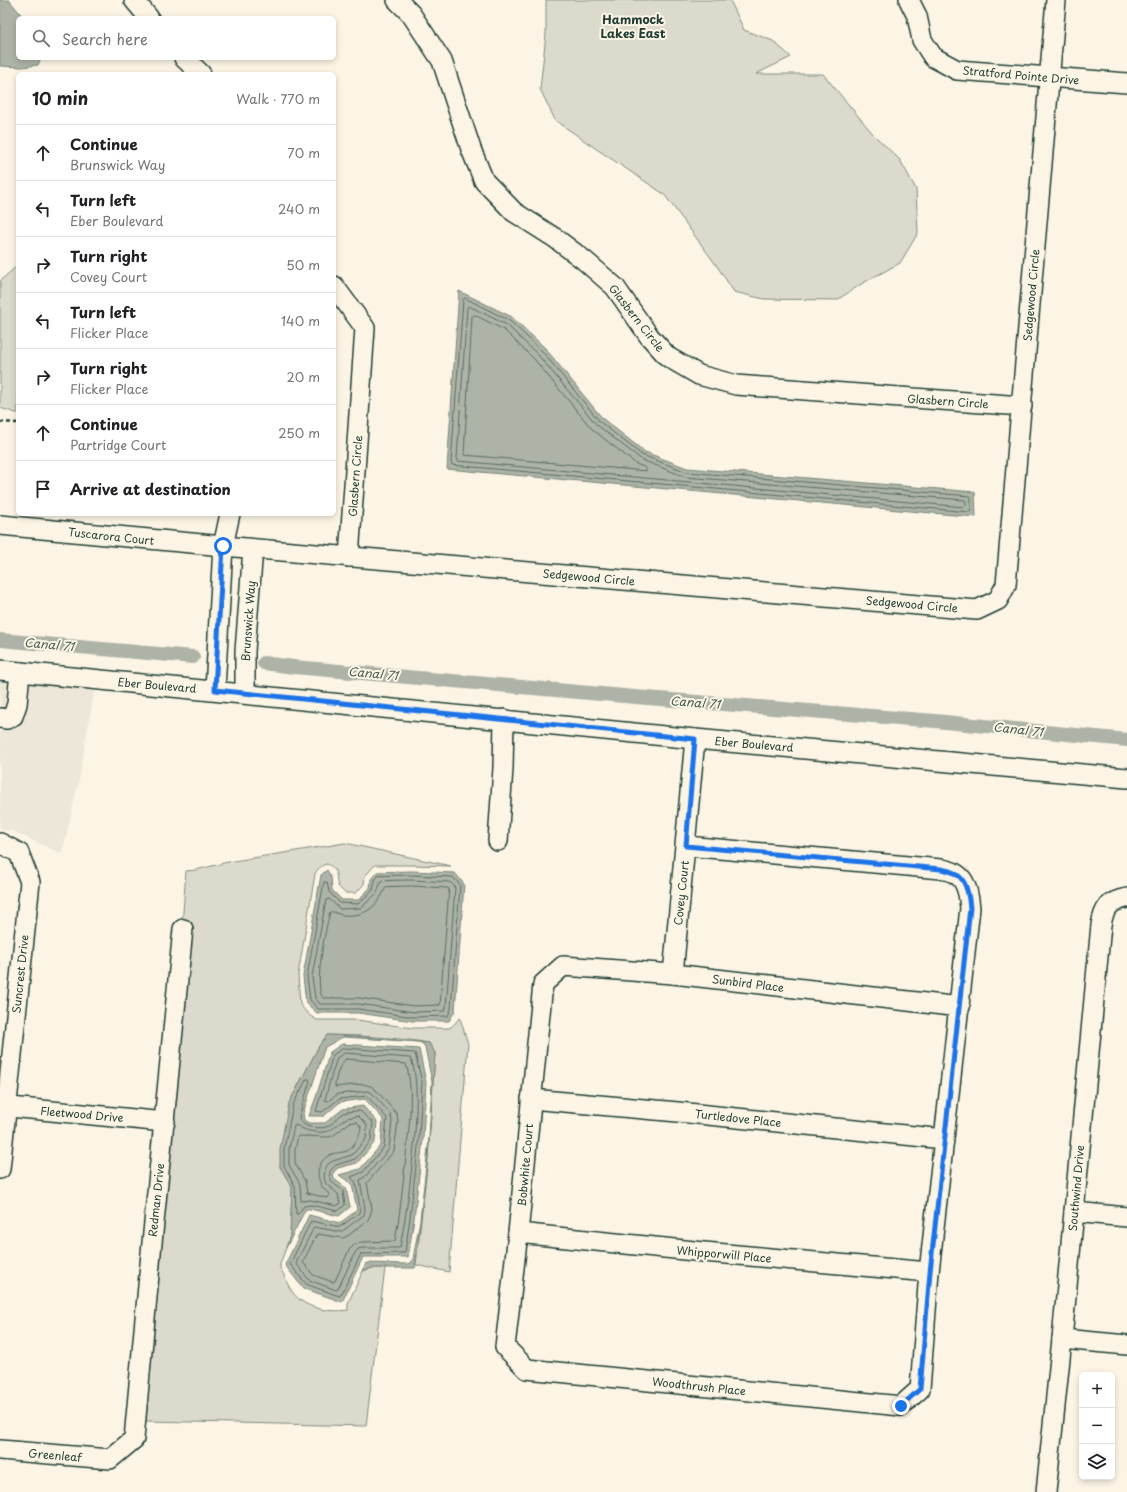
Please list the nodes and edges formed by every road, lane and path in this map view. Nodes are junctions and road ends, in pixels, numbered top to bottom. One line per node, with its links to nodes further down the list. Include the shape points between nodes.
1 (134, 0): 5 (street)
2 (397, 0): 11 (street, Glasbern Circle, via 411,14 442,61 484,181 514,212 555,238 615,287 649,336 668,357 699,375 736,385)
3 (909, 0): 8 (street, Stratford Pointe Drive, via 917,16 922,40 934,57 957,70)
4 (1056, 0): 8 (street, Sedgewood Circle)
5 (146, 16)
6 (186, 60): 7 (street)
7 (199, 72)
8 (1050, 77): 9 (street, Stratford Pointe Drive); 11 (street, Sedgewood Circle)
9 (1127, 83)
10 (336, 289): 18 (street, Glasbern Circle, via 365,328)
11 (1022, 406): 18 (street, Sedgewood Circle, via 1006,585 998,600 977,610)
12 (0, 422): 13 (path)
13 (16, 424)
14 (230, 516): 16 (street)
15 (0, 525): 16 (street, Tuscarora Court)
16 (223, 546): 17 (street, Sedgewood Circle); 21 (street)
17 (253, 549): 18 (street, Sedgewood Circle); 22 (street, Brunswick Way, via 245,651)
18 (349, 557)
19 (0, 670): 20 (street, Eber Boulevard)
20 (20, 672): 21 (street, Eber Boulevard); 23 (street, via 17,704 13,716 7,719)
21 (215, 690): 22 (street, Eber Boulevard)
22 (245, 693): 24 (street, Eber Boulevard)
23 (0, 718)
24 (504, 719): 25 (street, Eber Boulevard); 27 (street)
25 (695, 739): 26 (street, Eber Boulevard); 29 (street, Covey Court)
26 (1127, 778)
27 (498, 841)
28 (0, 843): 36 (street, Suncrest Drive, via 19,853 30,882)
29 (686, 846): 32 (street, Covey Court); 34 (street, via 951,870 965,884 970,908)
30 (1127, 898): 40 (street, Southwind Drive, via 1113,902 1107,907 1101,925)
31 (183, 930): 37 (street, Redman Drive)
32 (673, 974): 33 (street, Sunbird Place, via 564,966); 34 (street, Sunbird Place)
33 (542, 984): 35 (street, Bobwhite Court)
34 (960, 1007): 38 (street)
35 (531, 1099): 38 (street, Turtledove Place); 42 (street, Bobwhite Court)
36 (3, 1106): 37 (street, Fleetwood Drive); 39 (street, Suncrest Drive)
37 (165, 1122): 48 (street, Redman Drive, via 134,1439)
38 (944, 1139): 43 (street)
39 (0, 1169)
40 (1074, 1212): 41 (street); 44 (street, Southwind Drive)
41 (1127, 1217)
42 (518, 1233): 43 (street, Whipporwill Place); 46 (street, Bobwhite Court)
43 (930, 1272): 46 (street, Woodthrush Place, via 920,1389 901,1406 527,1369)
44 (1062, 1339): 45 (street); 49 (street, Southwind Drive)
45 (1127, 1345)
46 (505, 1347)
47 (0, 1450): 48 (street, Greenleaf)
48 (110, 1460)
49 (1046, 1492)

